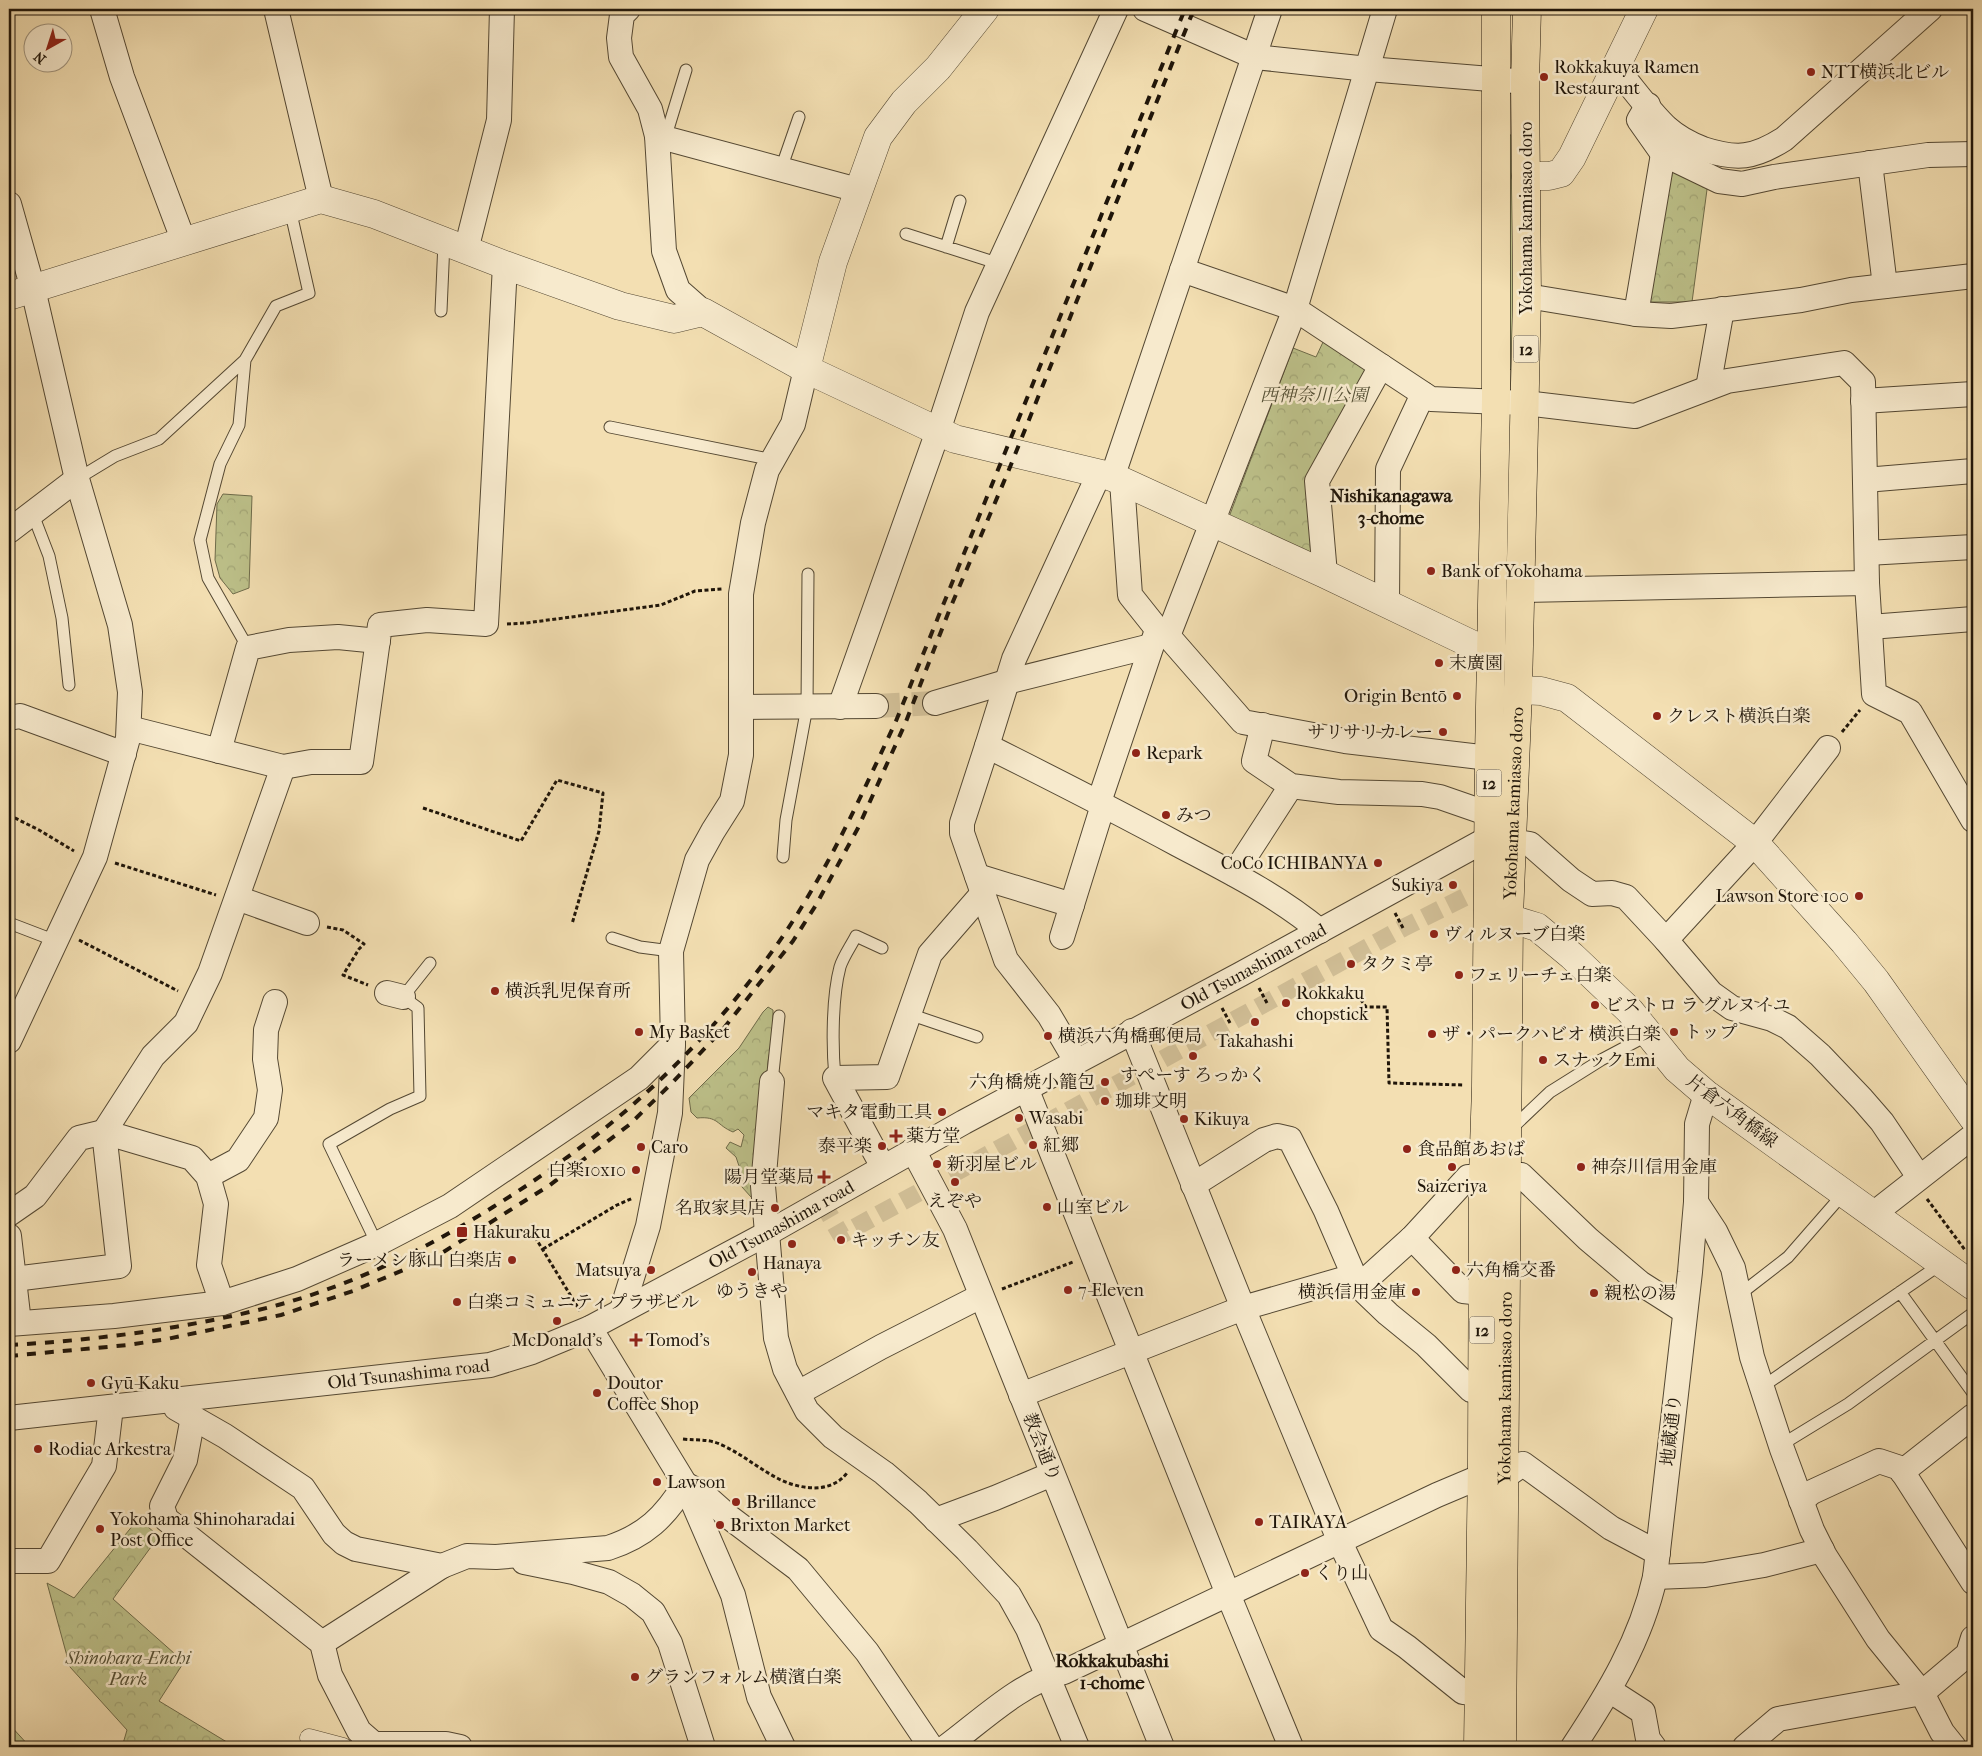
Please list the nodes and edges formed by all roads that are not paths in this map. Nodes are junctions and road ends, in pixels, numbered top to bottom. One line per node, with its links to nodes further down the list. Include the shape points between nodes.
1 (102, 9): 34 (street, via 122,76)
2 (276, 9): 29 (street)
3 (502, 9): 35 (street, via 499,120)
4 (628, 9): 22 (street, via 622,15 621,57 650,109)
5 (985, 9): 28 (street, via 878,137)
6 (1116, 9): 37 (street)
7 (1270, 9): 14 (street)
8 (1385, 9): 16 (street)
9 (1496, 9): 18 (main road, Yokohama kamiasao doro / 12)
10 (1527, 9): 19 (main road, Yokohama kamiasao doro / 12)
11 (1153, 10): 14 (street)
12 (1639, 10): 15 (street)
13 (1924, 11): 20 (street, via 1784,139 1769,148 1734,157 1689,144 1667,128)
14 (1255, 56): 16 (street); 39 (street)
15 (1616, 68): 20 (street); 27 (street, via 1561,173)
16 (1368, 69): 18 (street); 44 (street)
17 (686, 70): 22 (lane)
18 (1497, 79): 19 (street); 55 (main road, Yokohama kamiasao doro / 12)
19 (1525, 82): 27 (main road, Yokohama kamiasao doro / 12)
20 (1648, 105): 23 (street, via 1639,120)
21 (799, 117): 26 (lane)
22 (661, 137): 26 (street); 47 (street, via 664,251 678,290)
23 (1663, 154): 25 (street, via 1719,181 1742,184); 48 (street)
24 (1973, 154): 25 (street, via 1928,155)
25 (1870, 163): 41 (street)
26 (780, 170): 28 (street)
27 (1526, 176): 43 (main road, Yokohama kamiasao doro / 12)
28 (858, 190): 51 (street, via 833,262)
29 (321, 199): 32 (street); 35 (street, via 374,214)
30 (960, 201): 36 (lane)
31 (9, 204): 42 (street)
32 (290, 209): 34 (street); 49 (lane, via 309,294 276,306)
33 (906, 234): 36 (lane)
34 (184, 242): 42 (street)
35 (455, 246): 38 (street); 46 (lane)
36 (946, 247): 37 (lane)
37 (1000, 264): 59 (street, via 978,312)
38 (505, 265): 47 (street, via 620,306 674,319); 78 (street, via 486,624 427,620 380,625)
39 (1182, 270): 44 (street); 62 (street)
40 (1973, 276): 41 (street)
41 (1885, 286): 45 (street)
42 (21, 293): 63 (street)
43 (1527, 296): 48 (street); 57 (main road, Yokohama kamiasao doro / 12)
44 (1295, 309): 50 (street); 66 (street)
45 (1722, 309): 48 (street, via 1671,316); 52 (street)
46 (441, 311)
47 (703, 312): 51 (street)
48 (1636, 314)
49 (246, 360): 63 (lane, via 159,439 114,456); 79 (lane, via 239,425 220,464 200,540 208,578)
50 (1381, 366): 53 (street); 71 (street, via 1316,481)
51 (806, 369): 59 (street); 60 (street, via 793,424)
52 (1708, 388): 56 (street, via 1727,381 1844,363 1863,382); 57 (street, via 1635,416)
53 (1423, 394): 55 (street, via 1431,399); 74 (street, via 1388,469)
54 (1973, 394): 56 (street)
55 (1496, 400): 57 (street); 80 (main road, Yokohama kamiasao doro / 12)
56 (1863, 401): 64 (street)
57 (1525, 403): 73 (main road, Yokohama kamiasao doro / 12)
58 (610, 427): 60 (lane)
59 (938, 431): 62 (street, via 955,439); 88 (street)
60 (773, 460): 86 (street, via 767,470 753,523 742,588)
61 (1973, 471): 64 (street)
62 (1111, 477): 66 (street); 77 (street, via 1130,595); 81 (street, via 1014,659)
63 (77, 479): 65 (street); 91 (street, via 120,625 130,692)
64 (1865, 480): 69 (street)
65 (32, 512): 67 (street); 82 (lane, via 49,556 60,609)
66 (1212, 522): 71 (street); 77 (street)
67 (9, 530)
68 (1973, 547): 69 (street)
69 (1867, 553): 72 (street)
70 (808, 574): 87 (lane)
71 (1325, 574): 74 (street)
72 (1867, 583): 73 (street); 76 (street)
73 (1520, 590): 83 (main road, Yokohama kamiasao doro / 12)
74 (1387, 604): 80 (street)
75 (1973, 619): 76 (street)
76 (1870, 627): 100 (street, via 1874,694 1910,712)
77 (1159, 637): 81 (street); 90 (street, via 1243,722); 99 (street)
78 (378, 641): 79 (street, via 338,638 289,640); 97 (street, via 360,762 311,762)
79 (248, 648): 94 (street)
80 (1492, 654): 96 (main road, Yokohama kamiasao doro / 12)
81 (1006, 682): 84 (street); 92 (street)
82 (69, 685)
83 (1518, 690): 101 (main road, Yokohama kamiasao doro / 12); 102 (street, via 1541,691 1568,698)
84 (935, 702)
85 (876, 706): 88 (street)
86 (741, 707): 87 (street); 117 (street, via 741,754 732,801 697,860)
87 (807, 707): 88 (street); 103 (lane, via 786,820)
88 (840, 707)
89 (9, 718): 95 (street, via 20,716)
90 (1263, 725): 96 (street, via 1345,740); 98 (street, via 1254,761)
91 (129, 728): 94 (street); 95 (street)
92 (987, 746): 99 (street); 105 (street, via 962,823 962,833)
93 (1828, 748): 102 (street)
94 (219, 751): 97 (street)
95 (124, 754): 112 (street, via 94,859)
96 (1489, 758): 101 (main road, Yokohama kamiasao doro / 12)
97 (283, 767): 106 (street)
98 (1291, 786): 101 (street, via 1440,797); 104 (street)
99 (1101, 804): 104 (street); 107 (street)
100 (1973, 820)
101 (1496, 831): 108 (main road, Yokohama kamiasao doro / 12); 111 (street, Old Tsunashima road); 115 (street, via 1530,844 1592,894 1612,893 1626,897)
102 (1755, 843): 115 (street); 132 (street, via 1871,975)
103 (784, 857)
104 (1234, 874): 111 (street, via 1297,912)
105 (980, 885): 107 (street); 120 (street, via 930,954); 127 (street, via 1006,960 1049,1014)
106 (236, 900): 110 (street); 134 (street, via 210,973 186,1023 153,1056)
107 (1072, 905): 113 (street)
108 (1498, 915): 123 (street, 片倉六角橋線, via 1537,927 1572,956); 133 (main road, Yokohama kamiasao doro / 12); 139 (main road, Yokohama kamiasao doro / 12, via 1486,1087)
109 (9, 923): 112 (lane)
110 (307, 923)
111 (1320, 932): 122 (street, Old Tsunashima road)
112 (58, 936): 125 (street)
113 (1062, 937)
114 (612, 938): 117 (lane, via 640,947)
115 (1666, 940): 140 (street, via 1711,993 1732,1008 1788,1027 1820,1055 1882,1122)
116 (882, 948): 128 (lane, via 856,936 840,966 835,1001)
117 (671, 951): 126 (street)
118 (430, 963): 149 (lane, via 395,995 418,1008 420,1096 329,1144)
119 (275, 1002): 138 (street, via 266,1030 265,1059 270,1090 266,1118 238,1160)
120 (909, 1014): 124 (lane); 128 (street, via 887,1077)
121 (779, 1016): 129 (lane)
122 (1132, 1031): 127 (street, Old Tsunashima road); 141 (street)
123 (1650, 1034): 131 (street, 片倉六角橋線, via 1677,1069); 133 (lane, via 1550,1092)
124 (977, 1037)
125 (9, 1041)
126 (673, 1044): 149 (street, via 639,1078 450,1206); 160 (street, via 670,1113 656,1188)
127 (1076, 1061): 130 (street, Old Tsunashima road)
128 (835, 1078): 137 (street)
129 (772, 1082): 146 (street, via 763,1186)
130 (1026, 1088): 136 (street, Old Tsunashima road); 166 (street)
131 (1706, 1094): 142 (street, 片倉六角橋線); 143 (street, 地蔵通り, via 1697,1124)
132 (1973, 1118)
133 (1509, 1130): 139 (main road, Yokohama kamiasao doro / 12)
134 (104, 1132): 138 (street, via 192,1158); 144 (street, via 79,1138 35,1196); 151 (street, via 119,1266)
135 (1973, 1136): 140 (street)
136 (913, 1150): 137 (street, Old Tsunashima road); 156 (street, 教会通り, via 955,1229)
137 (883, 1167): 146 (street, Old Tsunashima road)
138 (208, 1176): 158 (street, via 216,1204 209,1264)
139 (1496, 1176): 148 (street, via 1468,1177); 155 (main road, Yokohama kamiasao doro / 12); 161 (street, via 1521,1174 1588,1239 1640,1283); 180 (main road, Yokohama kamiasao doro / 12)
140 (1916, 1179): 145 (street)
141 (1193, 1185): 152 (street, via 1264,1140 1277,1136 1290,1139); 159 (street)
142 (1843, 1194): 145 (street, 片倉六角橋線); 157 (lane, via 1788,1257)
143 (1696, 1202): 157 (street, via 1733,1268); 161 (street, 地蔵通り)
144 (9, 1214)
145 (1872, 1215): 150 (street, 片倉六角橋線)
146 (768, 1233): 160 (street, Old Tsunashima road); 169 (street, via 776,1338 785,1369)
147 (9, 1236): 151 (street)
148 (1412, 1238): 152 (street); 155 (street, via 1463,1291)
149 (377, 1244): 158 (street, via 297,1279)
150 (1942, 1263): 153 (street, 片倉六角橋線); 154 (lane)
151 (14, 1279): 163 (street)
152 (1357, 1280): 159 (street); 168 (street, via 1365,1292 1471,1390)
153 (1973, 1286)
154 (1900, 1292): 165 (lane); 167 (lane)
155 (1482, 1293): 168 (main road, Yokohama kamiasao doro / 12)
156 (981, 1296): 169 (street); 171 (street, 教会通り)
157 (1739, 1296): 167 (street)
158 (222, 1303): 163 (street)
159 (1242, 1308): 166 (street); 184 (street)
160 (622, 1310): 164 (street, Old Tsunashima road)
161 (1684, 1311): 186 (street, 地蔵通り)
162 (1973, 1313): 165 (lane)
163 (14, 1324)
164 (590, 1328): 172 (street, Old Tsunashima road, via 490,1365); 181 (street)
165 (1936, 1341): 170 (lane); 177 (lane, via 1848,1404)
166 (1132, 1353): 171 (street); 192 (street)
167 (1762, 1388): 177 (street)
168 (1482, 1391): 180 (main road, Yokohama kamiasao doro / 12)
169 (798, 1393): 183 (street, via 807,1411 833,1437 884,1472)
170 (1973, 1393)
171 (1021, 1395): 179 (street, 教会通り)
172 (175, 1398): 173 (street, Old Tsunashima road); 175 (street, via 176,1408)
173 (111, 1408): 176 (street, Old Tsunashima road); 188 (street, via 104,1466 48,1561)
174 (1973, 1416): 178 (street)
175 (193, 1417): 189 (street, via 303,1488 334,1534 344,1543 356,1549); 194 (street, via 185,1460 162,1506 166,1519)
176 (9, 1418)
177 (1781, 1445): 182 (street)
178 (1902, 1472): 182 (street, via 1900,1468 1879,1462 1812,1492); 191 (street)
179 (1052, 1474): 183 (street); 195 (street, 教会通り)
180 (1493, 1477): 184 (street, via 1409,1508); 186 (street, via 1522,1464 1610,1528); 198 (main road, Yokohama kamiasao doro / 12); 211 (main road, Yokohama kamiasao doro / 12)
181 (685, 1484): 187 (street, via 672,1505 640,1535 623,1543 608,1548); 204 (street, via 733,1595 759,1697); 205 (street, via 702,1493 798,1569 867,1652)
182 (1801, 1501): 185 (street)
183 (936, 1520): 196 (street, via 1009,1596 1028,1629)
184 (1340, 1542): 192 (street); 198 (street, via 1381,1629 1463,1692)
185 (1822, 1550): 190 (street, via 1764,1565 1705,1575); 199 (street, via 1878,1640)
186 (1658, 1552): 190 (street, 地蔵通り)
187 (496, 1557): 189 (street, via 467,1556); 203 (street, via 609,1582 653,1612 670,1643)
188 (9, 1561)
189 (442, 1566): 194 (street)
190 (1655, 1577): 197 (street, 地蔵通り, via 1649,1605 1633,1645)
191 (1973, 1582)
192 (1228, 1594): 195 (street); 209 (street)
193 (1973, 1638): 199 (street, via 1968,1654)
194 (322, 1643): 202 (street, via 330,1675 360,1731 374,1744 446,1744)
195 (1120, 1645): 196 (street, via 1064,1672); 208 (street, 教会通り)
196 (1048, 1676): 206 (street, via 1020,1691); 207 (street)
197 (1609, 1690): 212 (street, 地蔵通り); 213 (street, via 1643,1712 1648,1739)
198 (1478, 1693): 210 (main road, Yokohama kamiasao doro / 12)
199 (1922, 1693): 214 (street, via 1778,1719); 215 (street, via 1942,1732)
200 (309, 1738): 201 (street)
201 (343, 1747)
202 (460, 1747)
203 (703, 1747)
204 (783, 1747)
205 (931, 1747)
206 (946, 1747)
207 (1077, 1747)
208 (1162, 1747)
209 (1291, 1747)
210 (1478, 1747)
211 (1502, 1747)
212 (1573, 1747)
213 (1654, 1747)
214 (1745, 1747)
215 (1954, 1747)

